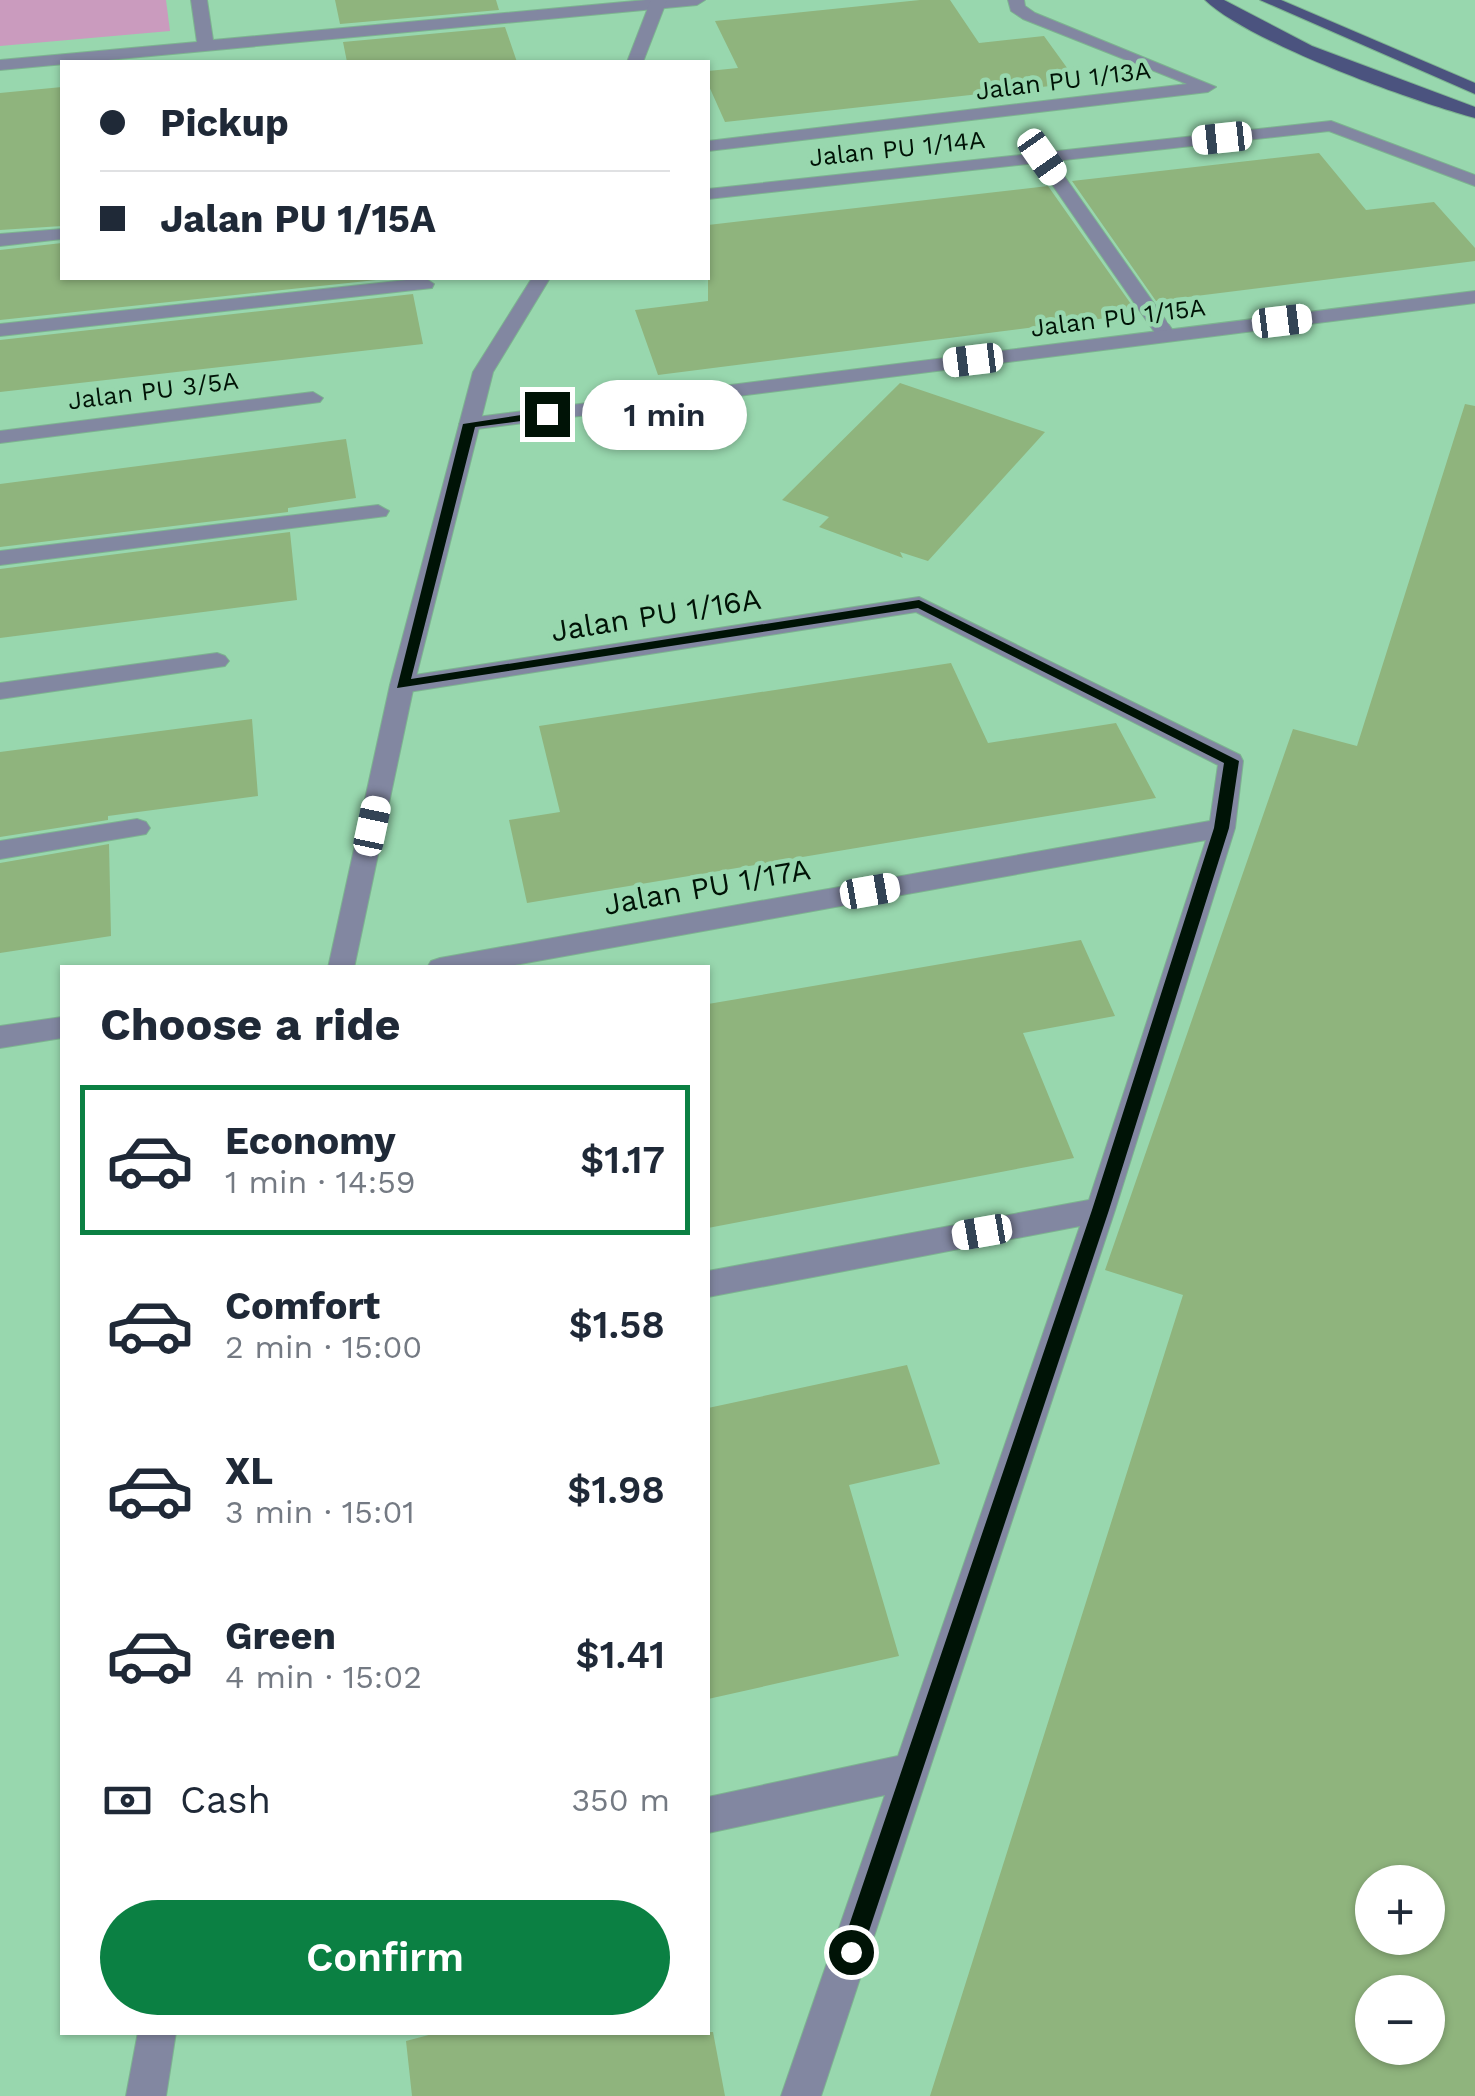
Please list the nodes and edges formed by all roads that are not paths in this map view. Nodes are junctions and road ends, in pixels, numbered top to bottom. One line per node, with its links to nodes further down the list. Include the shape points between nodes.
1 (198, 0): 8 (street)
2 (697, 0): 6 (street)
3 (1016, 0): 13 (street, Jalan PU 1/13A, via 1029,16 1208,87)
4 (1213, 0): 12 (main road, via 1292,42)
5 (1268, 0): 11 (main road)
6 (659, 2): 7 (street); 9 (street)
7 (576, 6): 8 (street)
8 (206, 46): 10 (street)
9 (637, 60)
10 (0, 64)
11 (1475, 90)
12 (1475, 113)
13 (710, 146)
14 (1042, 157): 15 (street, Jalan PU 1/14A, via 1331,126); 16 (street, Jalan PU 1/14A); 23 (street)
15 (1475, 181)
16 (710, 194)
17 (60, 234): 18 (street)
18 (0, 240)
19 (540, 280): 25 (street, via 483,372)
20 (426, 284): 22 (street)
21 (1475, 297): 23 (street, Jalan PU 1/15A)
22 (0, 330)
23 (1167, 336): 25 (street, Jalan PU 1/15A)
24 (313, 398): 26 (street, Jalan PU 3/5A)
25 (470, 424): 30 (street)
26 (0, 437)
27 (378, 511): 28 (street)
28 (0, 558)
29 (217, 661): 31 (street)
30 (402, 685): 33 (street, Jalan PU 1/16A, via 919,604 1232,761); 35 (street)
31 (0, 691)
32 (137, 828): 34 (street)
33 (1222, 828): 36 (street, Jalan PU 1/17A); 39 (street)
34 (0, 850)
35 (342, 965)
36 (457, 965)
37 (60, 1028): 38 (street)
38 (0, 1037)
39 (1100, 1210): 40 (street); 41 (street)
40 (710, 1284)
41 (913, 1771): 42 (street); 45 (street)
42 (710, 1815)
43 (156, 2035): 44 (street)
44 (146, 2096)
45 (801, 2096)

